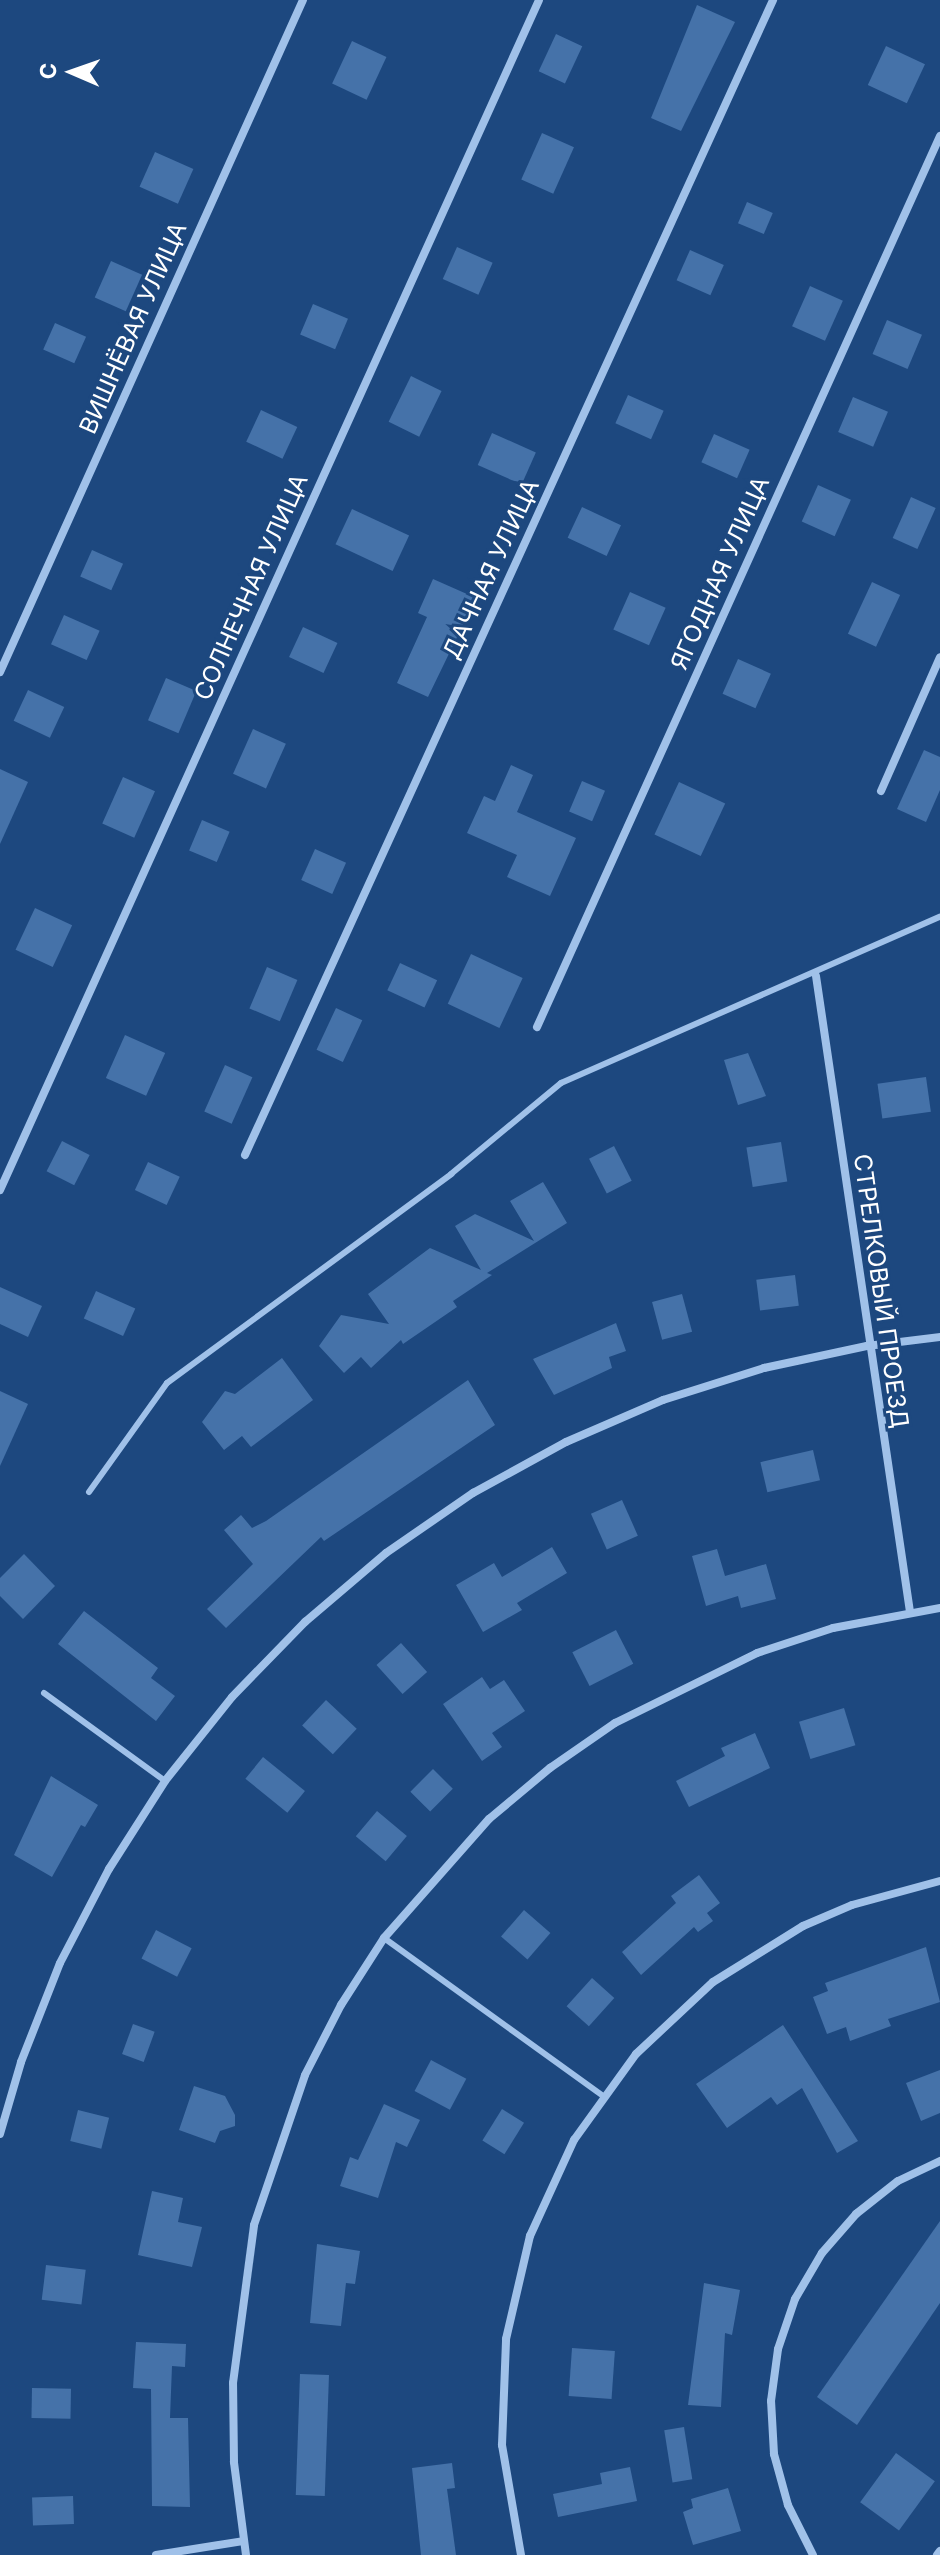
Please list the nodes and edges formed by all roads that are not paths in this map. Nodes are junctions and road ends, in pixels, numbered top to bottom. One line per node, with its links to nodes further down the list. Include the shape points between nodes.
1 (303, 0): 6 (street, ВИШНЁВАЯ УЛИЦА)
2 (539, 0): 12 (street, СОЛНЕЧНАЯ УЛИЦА)
3 (773, 0): 11 (street, ДАЧНАЯ УЛИЦА)
4 (940, 136): 10 (street, ЯГОДНАЯ УЛИЦА)
5 (940, 657): 7 (street)
6 (0, 672)
7 (881, 791)
8 (940, 917): 9 (lane)
9 (816, 976): 14 (street, СТРЕЛКОВЫЙ ПРОЕЗД); 15 (lane, via 561,1083 451,1174 167,1383)
10 (537, 1027)
11 (245, 1155)
12 (0, 1190)
13 (940, 1337): 14 (street)
14 (867, 1346): 17 (street, СТРЕЛКОВЫЙ ПРОЕЗД); 19 (street, via 764,1368 663,1400 566,1442 473,1493 386,1553 305,1622 232,1697)
15 (89, 1492)
16 (940, 1608): 17 (street)
17 (910, 1612): 21 (street, via 833,1628 757,1653 615,1723 489,1819)
18 (44, 1693): 19 (lane)
19 (165, 1781): 23 (street, via 109,1869 60,1963 21,2062)
20 (940, 1881): 22 (street, via 852,1905 757,1952 673,2016)
21 (384, 1938): 22 (lane); 25 (street, via 305,2075 254,2225 233,2383)
22 (603, 2096): 28 (street, via 550,2187 530,2236 511,2313 502,2445)
23 (0, 2134)
24 (940, 2161): 29 (street, via 877,2197 822,2253 795,2299 778,2349 771,2401 774,2454 788,2505)
25 (243, 2541): 26 (street); 27 (street)
26 (156, 2555)
27 (246, 2555)
28 (521, 2555)
29 (813, 2555)

